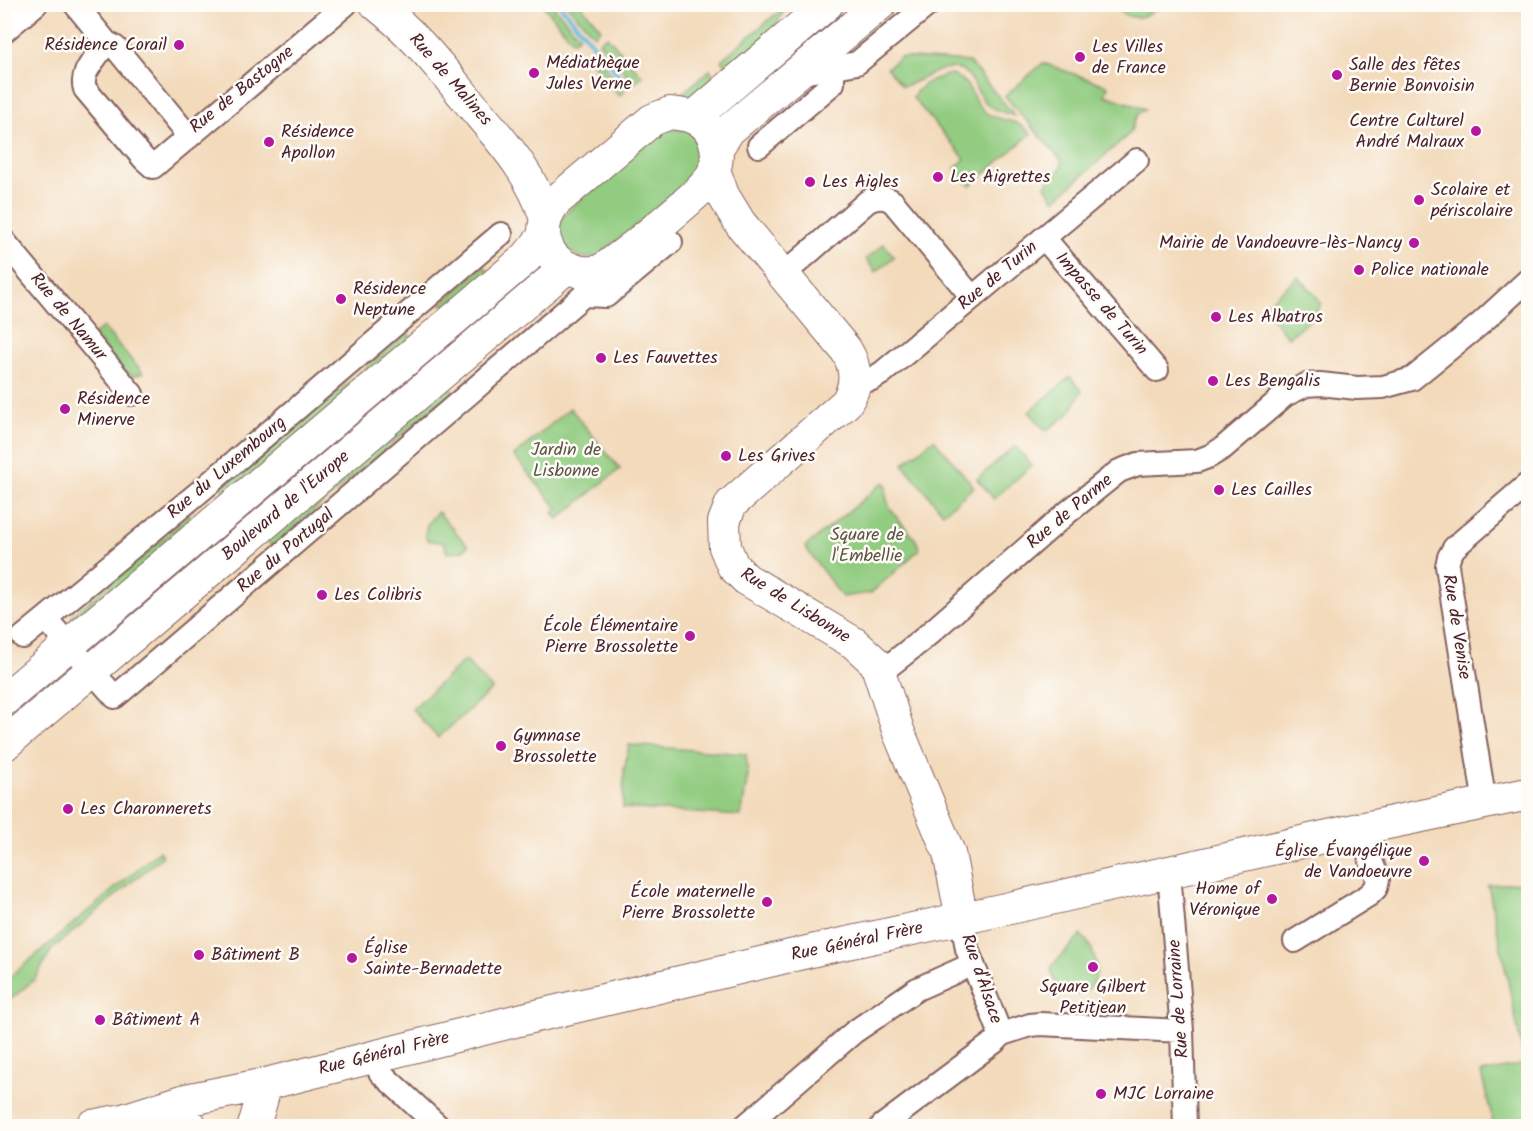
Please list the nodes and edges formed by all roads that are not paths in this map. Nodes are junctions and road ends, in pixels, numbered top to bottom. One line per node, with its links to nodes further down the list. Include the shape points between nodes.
1 (36, 4): 8 (street)
2 (75, 4): 9 (street, Rue de Bastogne)
3 (346, 4): 13 (street, Rue de Bastogne)
4 (376, 4): 16 (street, Rue de Malines, via 410,32)
5 (827, 4): 12 (street)
6 (880, 4): 11 (street)
7 (930, 4): 10 (street, via 862,60)
8 (4, 31)
9 (106, 42): 13 (street, Rue de Bastogne, via 115,47); 13 (street, via 84,72 82,81 144,159 153,166)
10 (833, 68): 11 (street); 14 (street, via 833,83)
11 (797, 74): 15 (street, via 729,130)
12 (693, 117): 15 (street, via 708,130); 18 (street, Boulevard de l'Europe, via 670,113 652,120)
13 (189, 137)
14 (759, 146)
15 (715, 159): 19 (street, via 709,180); 20 (street, via 723,195)
16 (518, 160): 18 (street, via 558,172); 21 (street, Rue de Malines, via 536,190)
17 (1137, 160): 23 (street, Rue de Turin)
18 (586, 175): 21 (street, Boulevard de l'Europe, via 550,208)
19 (675, 211): 20 (street); 26 (street, via 601,270 578,271)
20 (740, 223): 27 (street)
21 (545, 227): 26 (street, via 547,248); 31 (street, Boulevard de l'Europe, via 526,258)
22 (501, 234): 30 (street, Rue du Luxembourg)
23 (1044, 238): 29 (street, Rue de Turin); 33 (street, Impasse de Turin)
24 (4, 241): 36 (street, Rue de Namur)
25 (671, 242): 34 (street, Rue du Portugal, via 606,296 584,294)
26 (567, 267): 32 (street, Boulevard de l'Europe)
27 (783, 274): 29 (street, via 868,201 881,197 888,198); 35 (street, via 846,350)
28 (1528, 280): 42 (street, Rue de Parme, via 1412,379 1383,387 1306,386 1285,395 1210,456 1188,462 1138,464 1119,471)
29 (972, 297): 35 (street, Rue de Turin, via 882,373)
30 (407, 315): 31 (street); 38 (street, Rue du Luxembourg)
31 (456, 318): 40 (street, Boulevard de l'Europe)
32 (482, 340): 34 (street, via 476,368); 41 (street, Boulevard de l'Europe)
33 (1157, 370)
34 (484, 382): 41 (street, Rue du Portugal, via 115,697)
35 (855, 384): 42 (street, Rue de Lisbonne, via 846,403 731,504 723,538 728,558 738,572 854,643 876,663)
36 (132, 394)
37 (1528, 484): 46 (street, Rue de Venise, via 1454,548 1449,557 1448,573)
38 (46, 619): 39 (street, Rue du Luxembourg); 40 (street)
39 (23, 638)
40 (68, 646): 41 (street); 43 (street, Boulevard de l'Europe)
41 (91, 671): 44 (street, Boulevard de l'Europe)
42 (880, 674): 49 (street, Rue de Lisbonne, via 899,733 949,854)
43 (4, 700)
44 (4, 745)
45 (1528, 794): 46 (street, Rue Général Frère)
46 (1485, 804): 47 (street, Rue Général Frère)
47 (1359, 829): 48 (street, Rue Général Frère); 50 (street, via 1378,879 1376,888)
48 (1169, 872): 49 (street, Rue Général Frère); 52 (street, Rue de Lorraine)
49 (962, 919): 51 (street, Rue d'Alsace); 54 (street, Rue Général Frère)
50 (1295, 941)
51 (973, 964): 53 (street, Rue d'Alsace); 63 (street, via 917,989 854,1032)
52 (1182, 1031): 53 (street, via 1040,1024); 65 (street, Rue de Lorraine)
53 (999, 1035): 64 (street, Rue d'Alsace, via 992,1045)
54 (374, 1055): 55 (street, Rue Général Frère); 62 (street, via 380,1072)
55 (266, 1084): 56 (street, Rue Général Frère); 61 (street)
56 (234, 1091): 57 (street, Rue Général Frère, via 179,1102); 60 (street)
57 (123, 1120): 58 (street); 59 (street, via 153,1118)
58 (92, 1126)
59 (190, 1126)
60 (202, 1126)
61 (254, 1126)
62 (438, 1126)
63 (745, 1126)
64 (882, 1126)
65 (1185, 1126)

